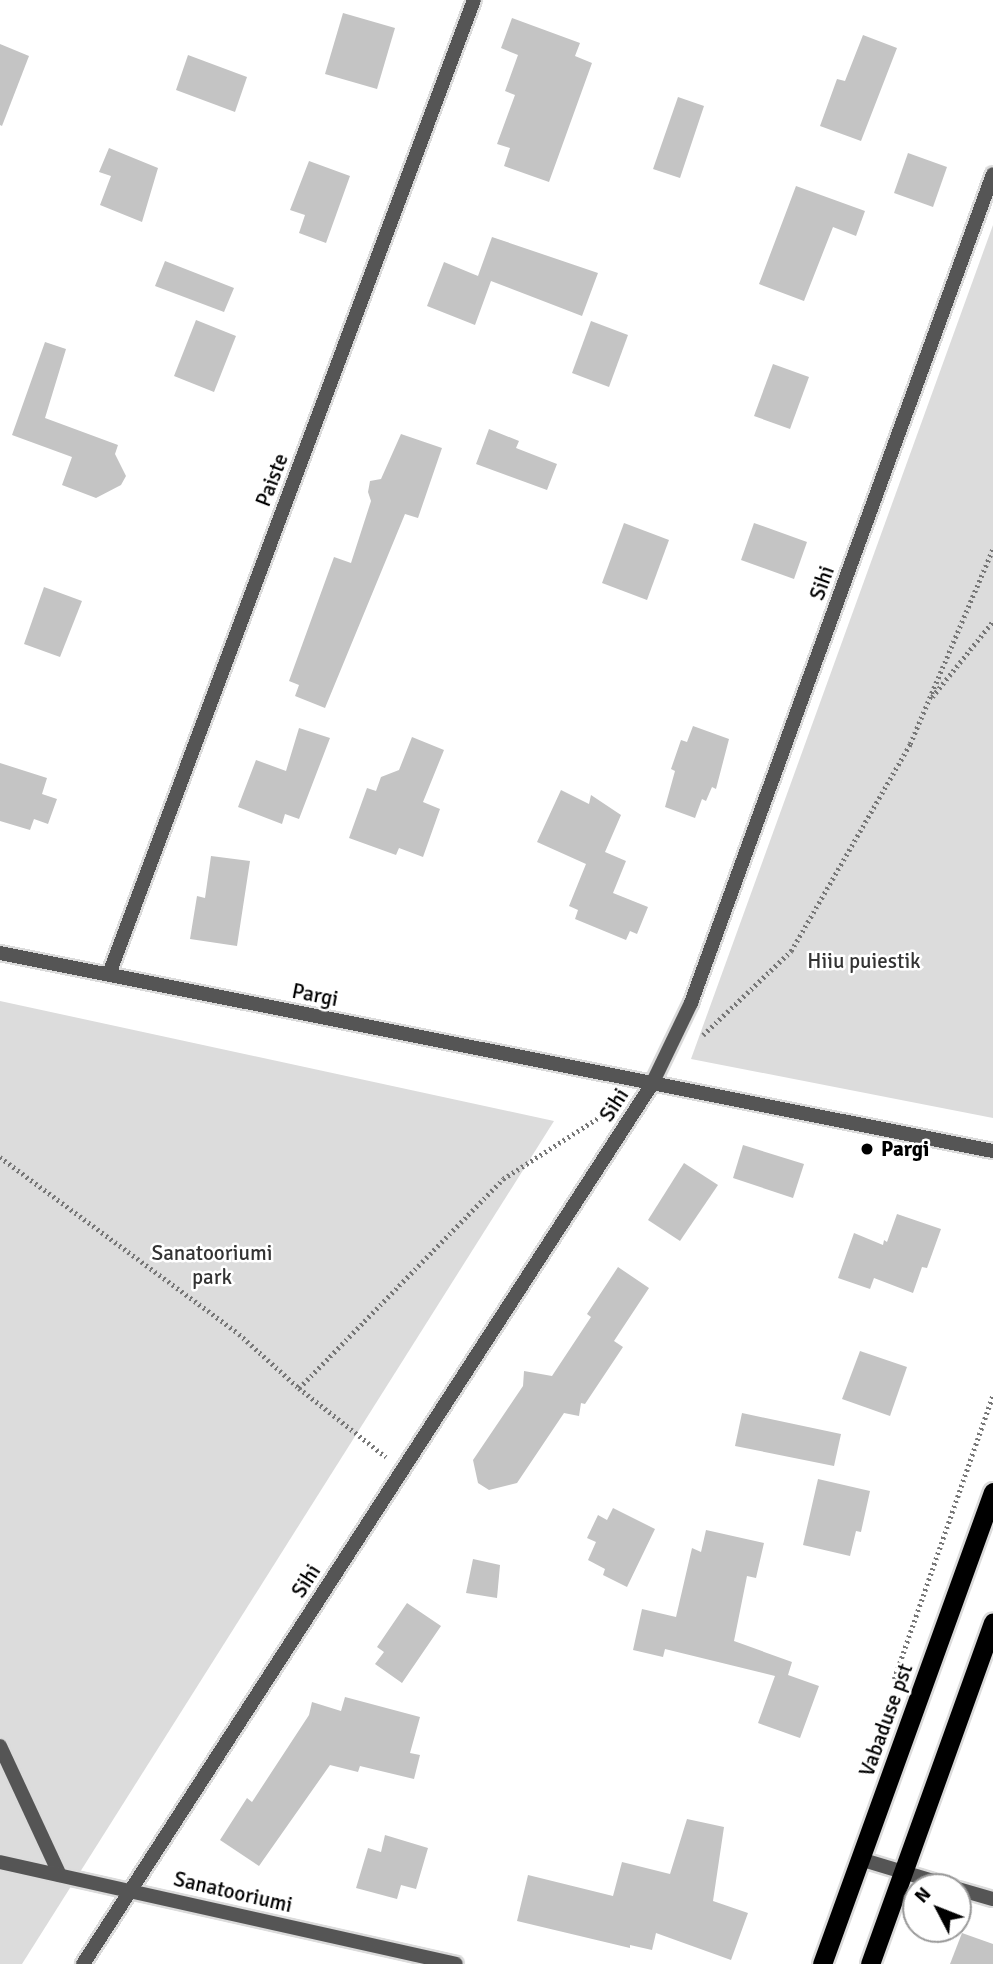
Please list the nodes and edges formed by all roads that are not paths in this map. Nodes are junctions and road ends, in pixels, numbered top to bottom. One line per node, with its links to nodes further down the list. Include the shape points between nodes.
1 (474, 0): 4 (street, Paiste)
2 (993, 174): 5 (street, Sihi, via 691,1003)
3 (0, 953): 4 (street, Pargi)
4 (109, 974): 5 (street, Pargi)
5 (652, 1084): 6 (street, Pargi); 15 (street, Sihi)
6 (993, 1151)
7 (993, 1492): 10 (highway, Vabaduse pst)
8 (993, 1623): 12 (highway)
9 (0, 1746): 14 (street)
10 (860, 1858): 12 (street); 20 (highway, Vabaduse pst)
11 (0, 1862): 14 (street, Sanatooriumi)
12 (903, 1872): 13 (street); 21 (highway)
13 (906, 1873)
14 (60, 1875): 15 (street, Sanatooriumi)
15 (131, 1891): 18 (street, Sihi); 19 (street, Sanatooriumi)
16 (972, 1893): 17 (street)
17 (993, 1899)
18 (83, 1964)
19 (456, 1964)
20 (822, 1964)
21 (870, 1964)

